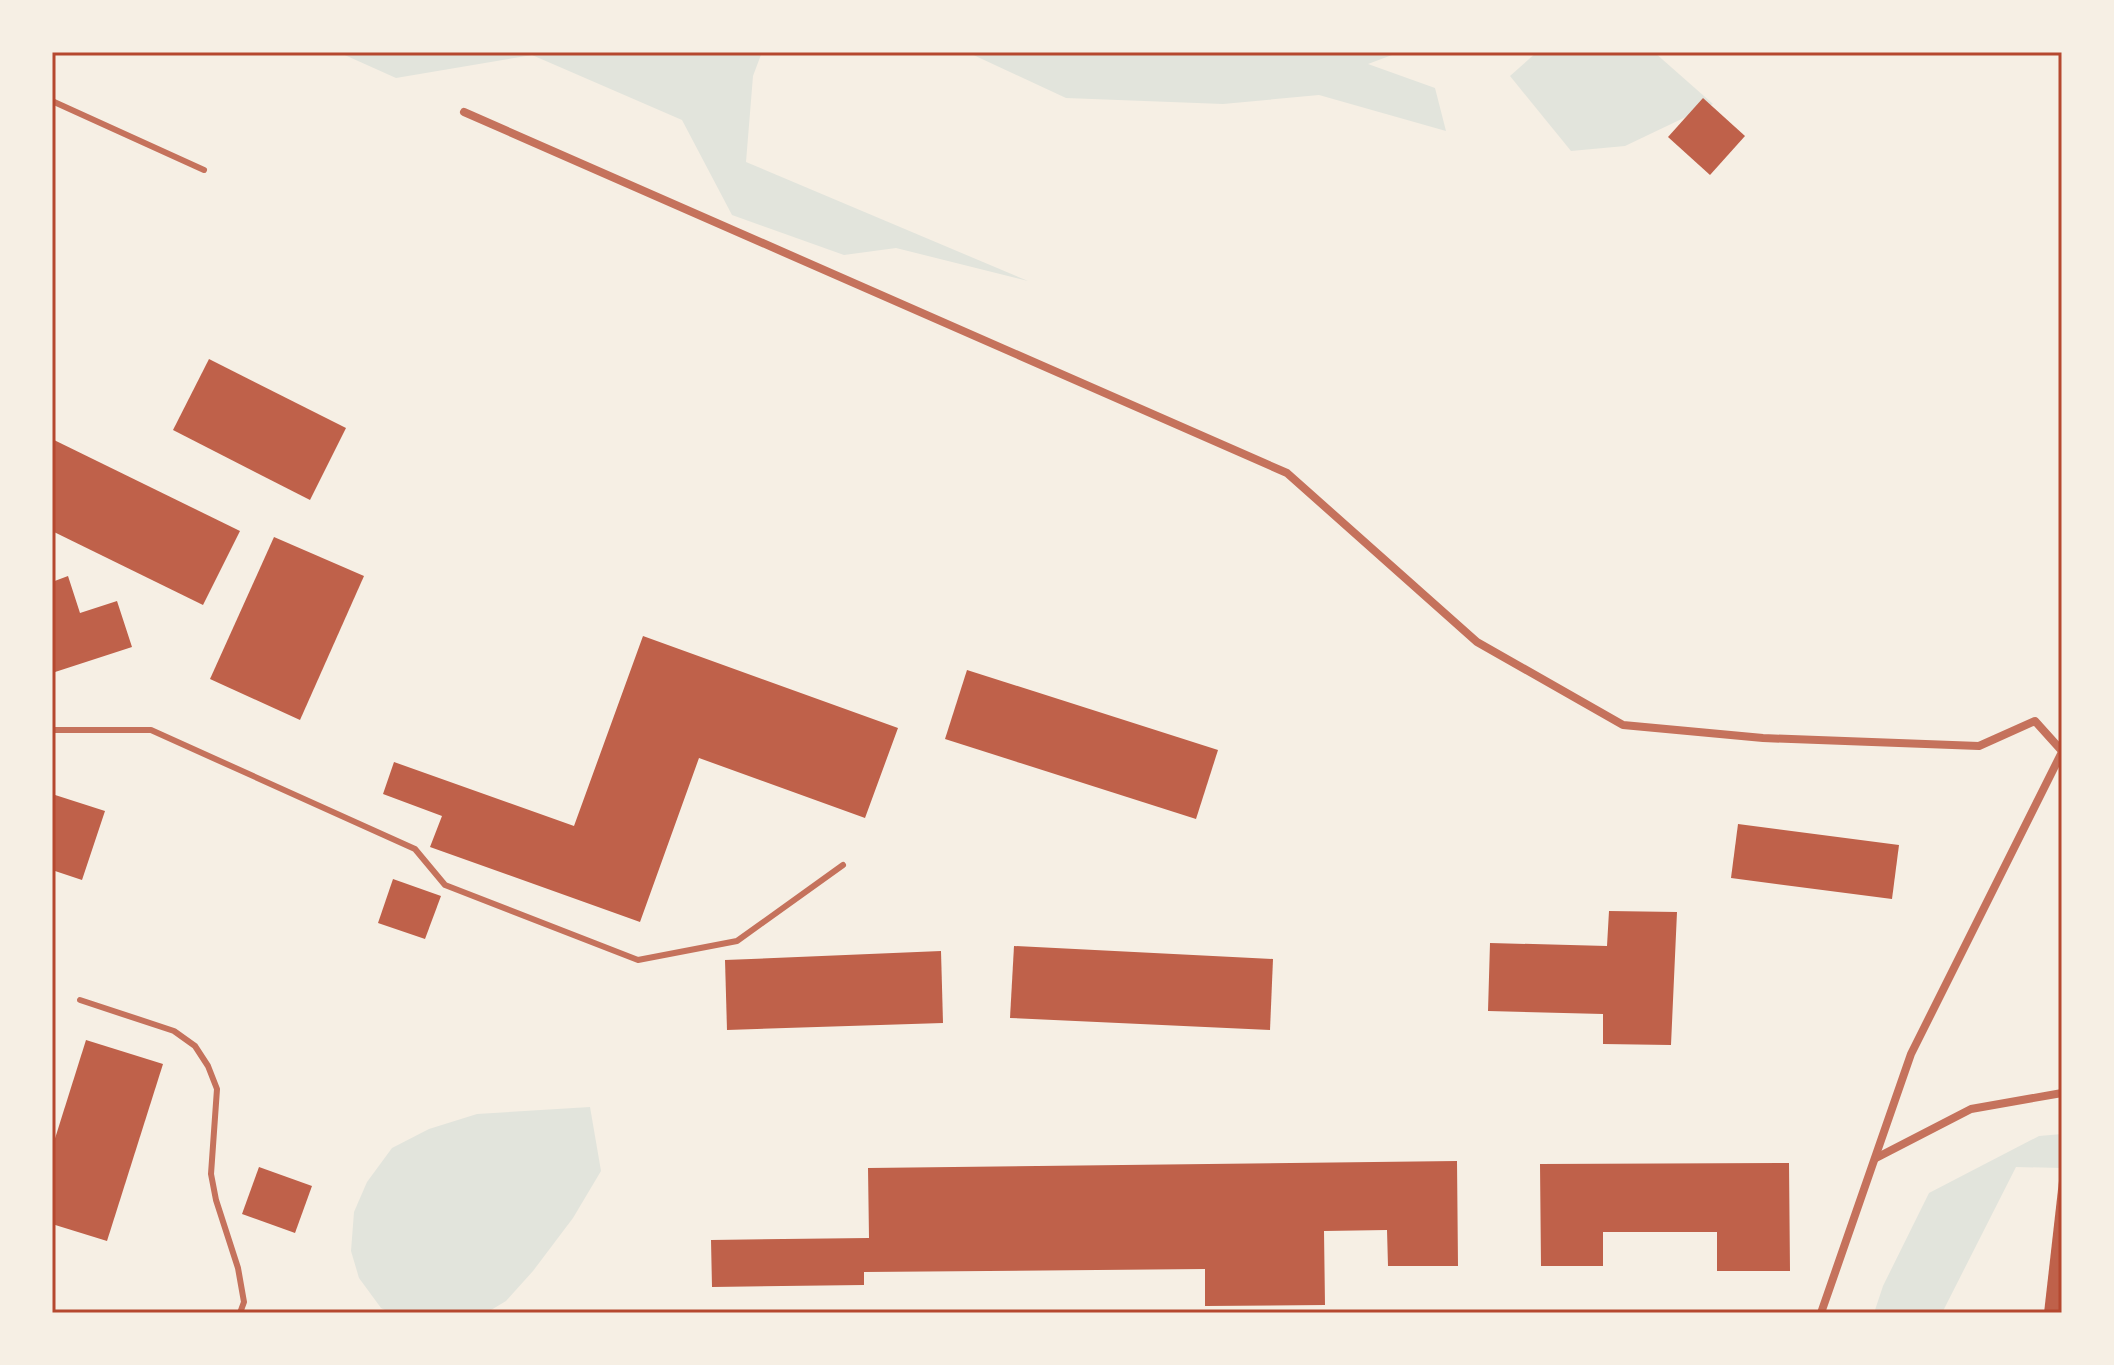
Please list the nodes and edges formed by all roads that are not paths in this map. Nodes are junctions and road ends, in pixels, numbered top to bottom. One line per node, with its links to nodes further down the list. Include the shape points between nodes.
1 (52, 101): 3 (lane)
2 (464, 112): 5 (street, via 1287,473 1477,642 1623,725 1763,738 1979,746 2035,721)
3 (204, 170)
4 (52, 730): 6 (lane, via 151,730 415,849 445,885 638,960 737,941)
5 (2062, 752): 9 (street, via 1907,1064)
6 (843, 865)
7 (80, 1000): 10 (lane, via 174,1031 195,1046 208,1066 217,1089 211,1174 238,1268 244,1302)
8 (2062, 1093): 9 (street, via 1971,1109)
9 (1875, 1158): 11 (street)
10 (240, 1313)
11 (1821, 1313)

